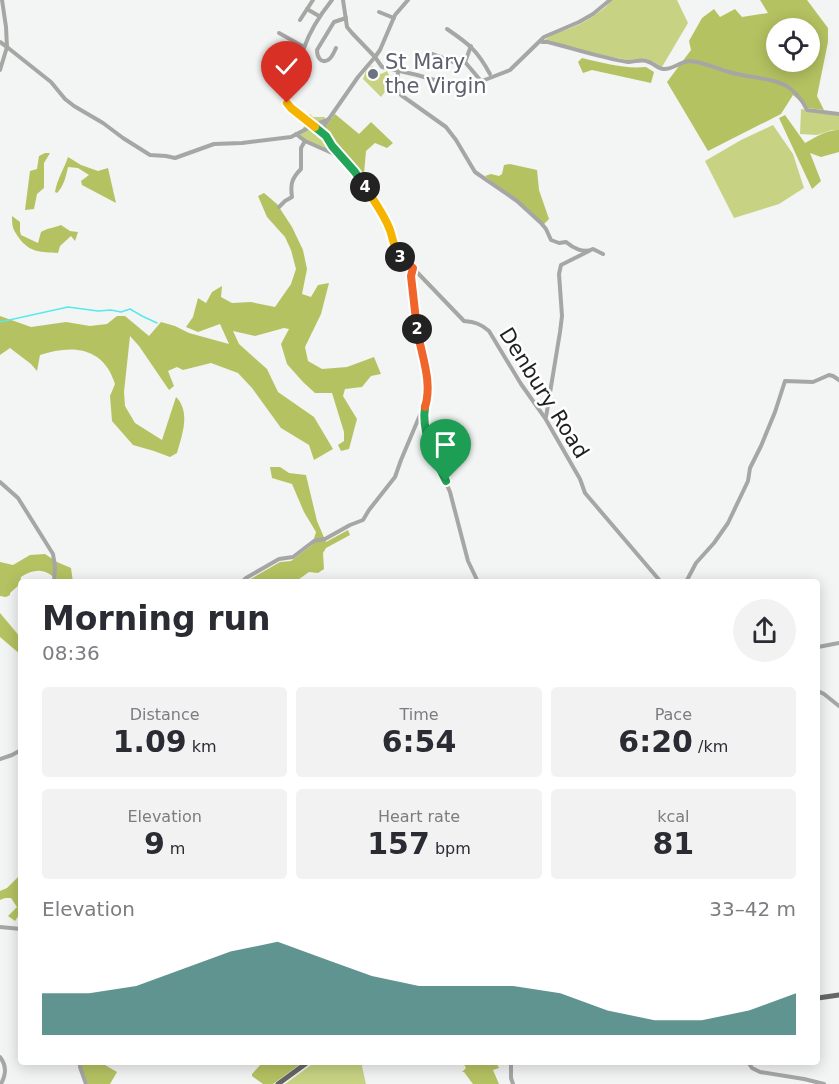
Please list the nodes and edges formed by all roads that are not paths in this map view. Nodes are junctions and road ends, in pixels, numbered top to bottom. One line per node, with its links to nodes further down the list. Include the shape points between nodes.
1 (2, 0): 17 (street)
2 (313, 0): 7 (street)
3 (332, 0): 9 (street)
4 (343, 0): 10 (street)
5 (408, 0): 11 (street)
6 (610, 0): 16 (street)
7 (307, 9): 9 (street); 12 (street)
8 (379, 12): 11 (street)
9 (319, 16): 19 (street)
10 (346, 18): 20 (street, via 333,22 317,55 329,60); 22 (street, via 351,33)
11 (394, 18): 22 (street)
12 (300, 20)
13 (447, 29): 18 (street)
14 (279, 33): 19 (street)
15 (0, 42): 17 (street)
16 (541, 42): 27 (street, via 510,70); 28 (street, via 628,62 646,60 662,69 689,61 770,79 790,87 807,110)
17 (7, 46): 24 (street); 31 (street, via 74,106 150,154 175,158 214,144)
18 (471, 46): 23 (street); 26 (street)
19 (304, 47): 30 (street, Denbury Road, via 285,98)
20 (333, 50)
21 (432, 54): 23 (street, via 459,64)
22 (374, 58): 25 (street, via 382,67); 29 (street)
23 (465, 62): 27 (street)
24 (0, 70)
25 (398, 70): 27 (street, via 445,83); 36 (street, via 397,89 401,95 446,127 475,172 517,201 541,223 551,240)
26 (490, 74)
27 (482, 81)
28 (839, 114)
29 (329, 119): 30 (street); 32 (street, via 324,126)
30 (312, 126): 31 (street); 32 (street, Denbury Road)
31 (296, 134): 33 (street)
32 (326, 136): 34 (street, Denbury Road)
33 (305, 141): 34 (street); 35 (street, via 301,148 301,170 293,177 292,197)
34 (342, 158): 38 (street, Denbury Road, via 378,205 398,254)
35 (279, 207)
36 (591, 250): 37 (street); 41 (street, via 561,265 562,316)
37 (603, 254)
38 (413, 268): 40 (street, via 416,322 427,377); 41 (street, Denbury Road, via 464,321 476,322 489,331)
39 (839, 380): 47 (street, via 829,375 813,382 785,381 728,523)
40 (424, 412): 44 (street, via 395,477 363,520 314,541 293,557 279,559); 45 (street, via 430,448 450,492)
41 (546, 418): 46 (street, Denbury Road, via 591,503)
42 (0, 482): 43 (street, via 18,498 53,554)
43 (54, 579)
44 (245, 579)
45 (477, 579)
46 (658, 579)
47 (688, 579)
48 (839, 643): 49 (street)
49 (820, 646)
50 (820, 692): 51 (street)
51 (839, 706)
52 (18, 752): 53 (street)
53 (0, 759)
54 (0, 927): 55 (street)
55 (18, 928)
56 (839, 995): 57 (main road)
57 (820, 998)
58 (0, 1057): 63 (street, via 5,1071)
59 (80, 1065): 64 (street)
60 (304, 1065): 65 (main road)
61 (511, 1065): 66 (street)
62 (750, 1065): 67 (street, via 760,1072)
63 (1, 1084)
64 (86, 1084)
65 (278, 1084)
66 (513, 1084)
67 (824, 1084)

